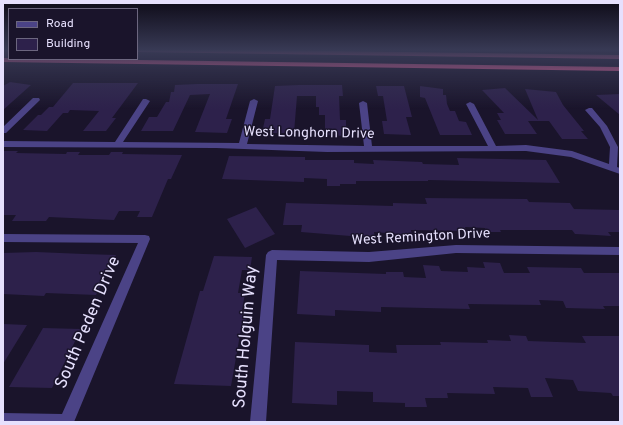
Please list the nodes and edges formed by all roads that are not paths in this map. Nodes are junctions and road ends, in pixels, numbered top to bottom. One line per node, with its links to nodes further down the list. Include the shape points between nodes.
1 (477, 70): 2 (highway)
2 (620, 76)
3 (36, 100): 9 (street)
4 (146, 101): 11 (street)
5 (254, 101): 12 (street)
6 (363, 103): 14 (street)
7 (470, 104): 13 (street)
8 (589, 110): 15 (street, via 603,126 614,147)
9 (3, 131)
10 (3, 144): 11 (street, West Longhorn Drive)
11 (118, 145): 12 (street, West Longhorn Drive)
12 (242, 146): 14 (street, West Longhorn Drive)
13 (493, 148): 14 (street, West Longhorn Drive); 15 (street, West Longhorn Drive, via 526,148 572,154)
14 (368, 149)
15 (616, 170)
16 (3, 238): 20 (street, South Peden Drive, via 145,239)
17 (620, 251): 18 (street, West Remington Drive, via 456,249 369,257)
18 (272, 255): 21 (street, South Holguin Way)
19 (3, 421): 20 (street)
20 (66, 422)
21 (258, 422)

